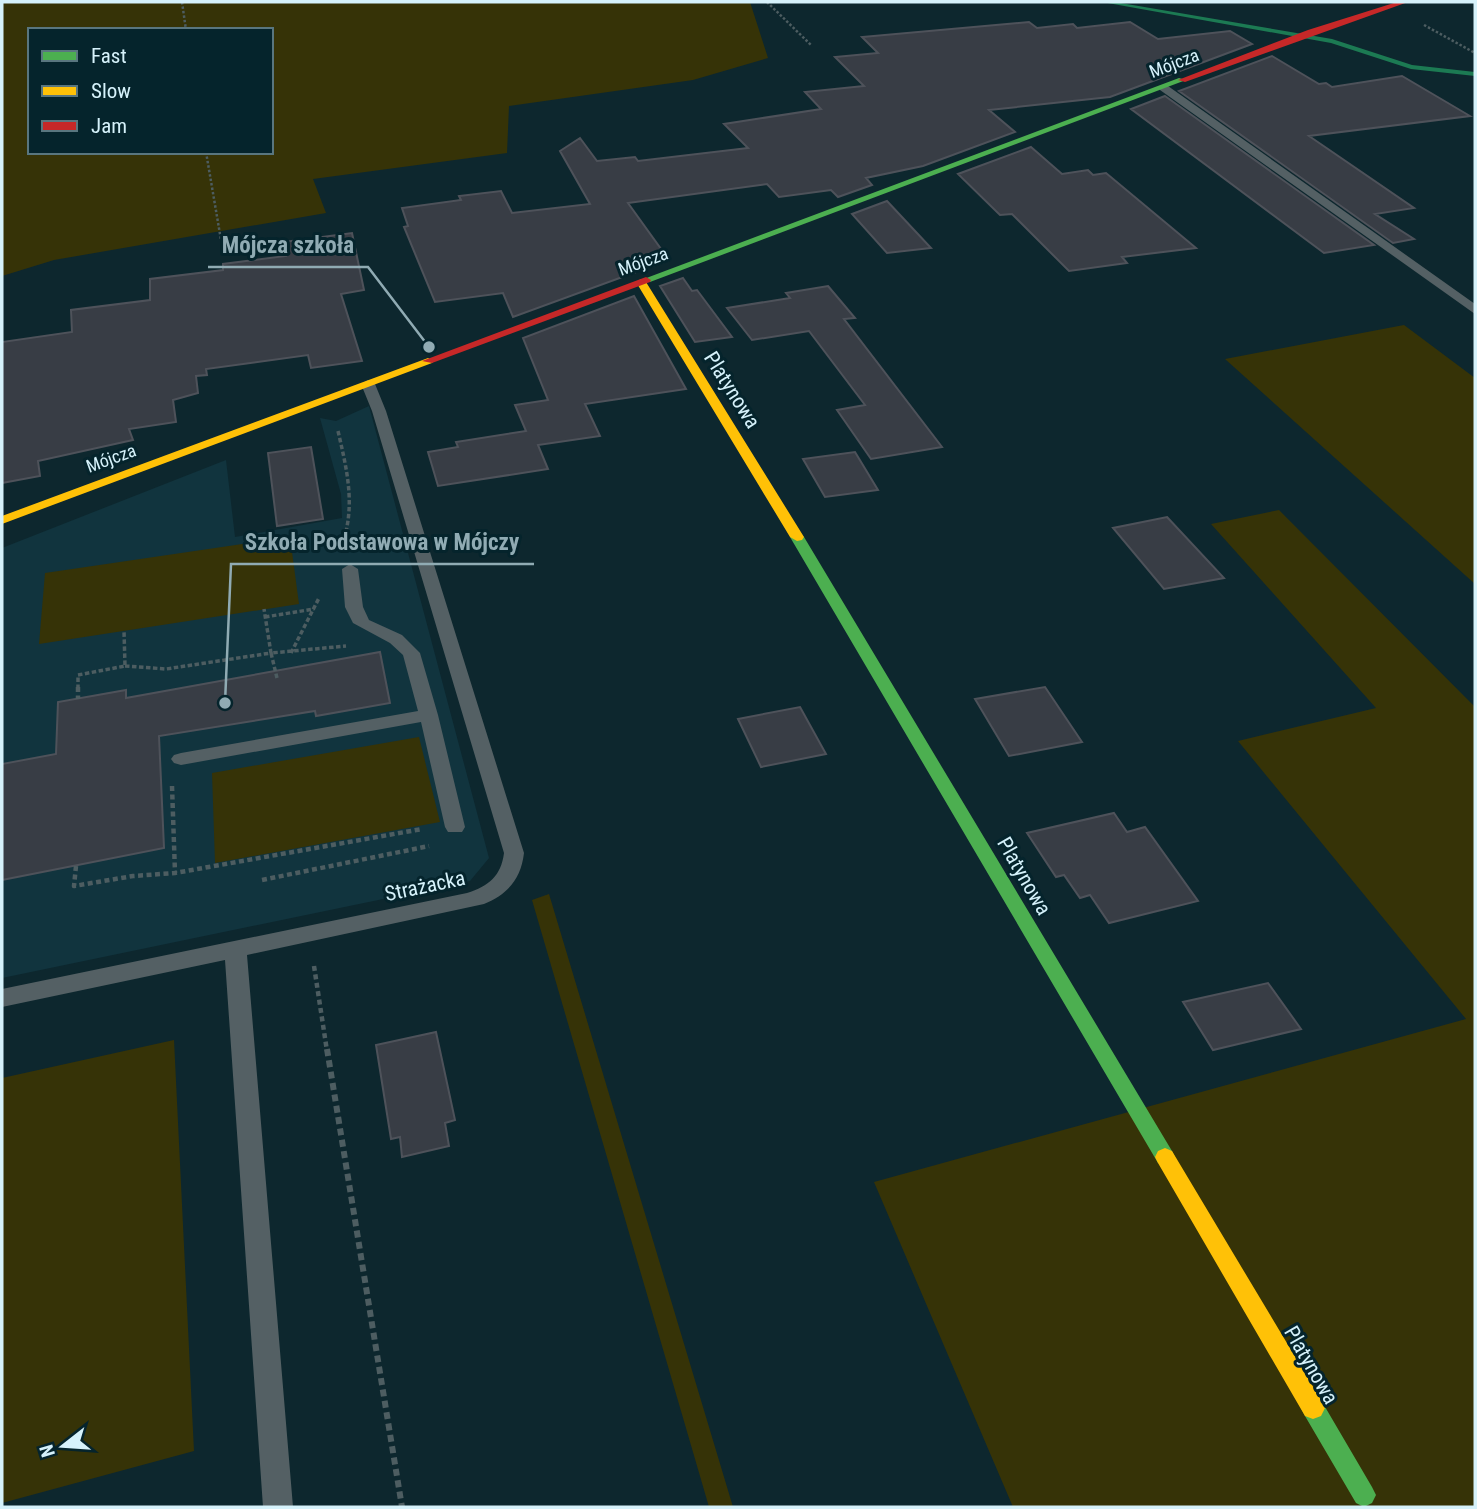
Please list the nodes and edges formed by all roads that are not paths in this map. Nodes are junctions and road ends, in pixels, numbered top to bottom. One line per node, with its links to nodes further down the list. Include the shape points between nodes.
1 (1404, 2): 2 (street, Mójcza)
2 (1164, 88): 3 (street, Mójcza); 4 (lane)
3 (640, 282): 5 (street, Mójcza); 13 (street, Platynowa, via 870,656)
4 (1475, 310)
5 (368, 384): 6 (street, Mójcza); 11 (lane, Strażacka, via 514,853 513,866 506,882 488,895)
6 (2, 520)
7 (343, 563): 8 (lane, via 362,623 396,639 411,653)
8 (429, 715): 9 (lane); 10 (lane)
9 (181, 759)
10 (455, 825)
11 (235, 948): 12 (lane, Strażacka); 14 (lane)
12 (2, 998)
13 (1364, 1495)
14 (278, 1507)

